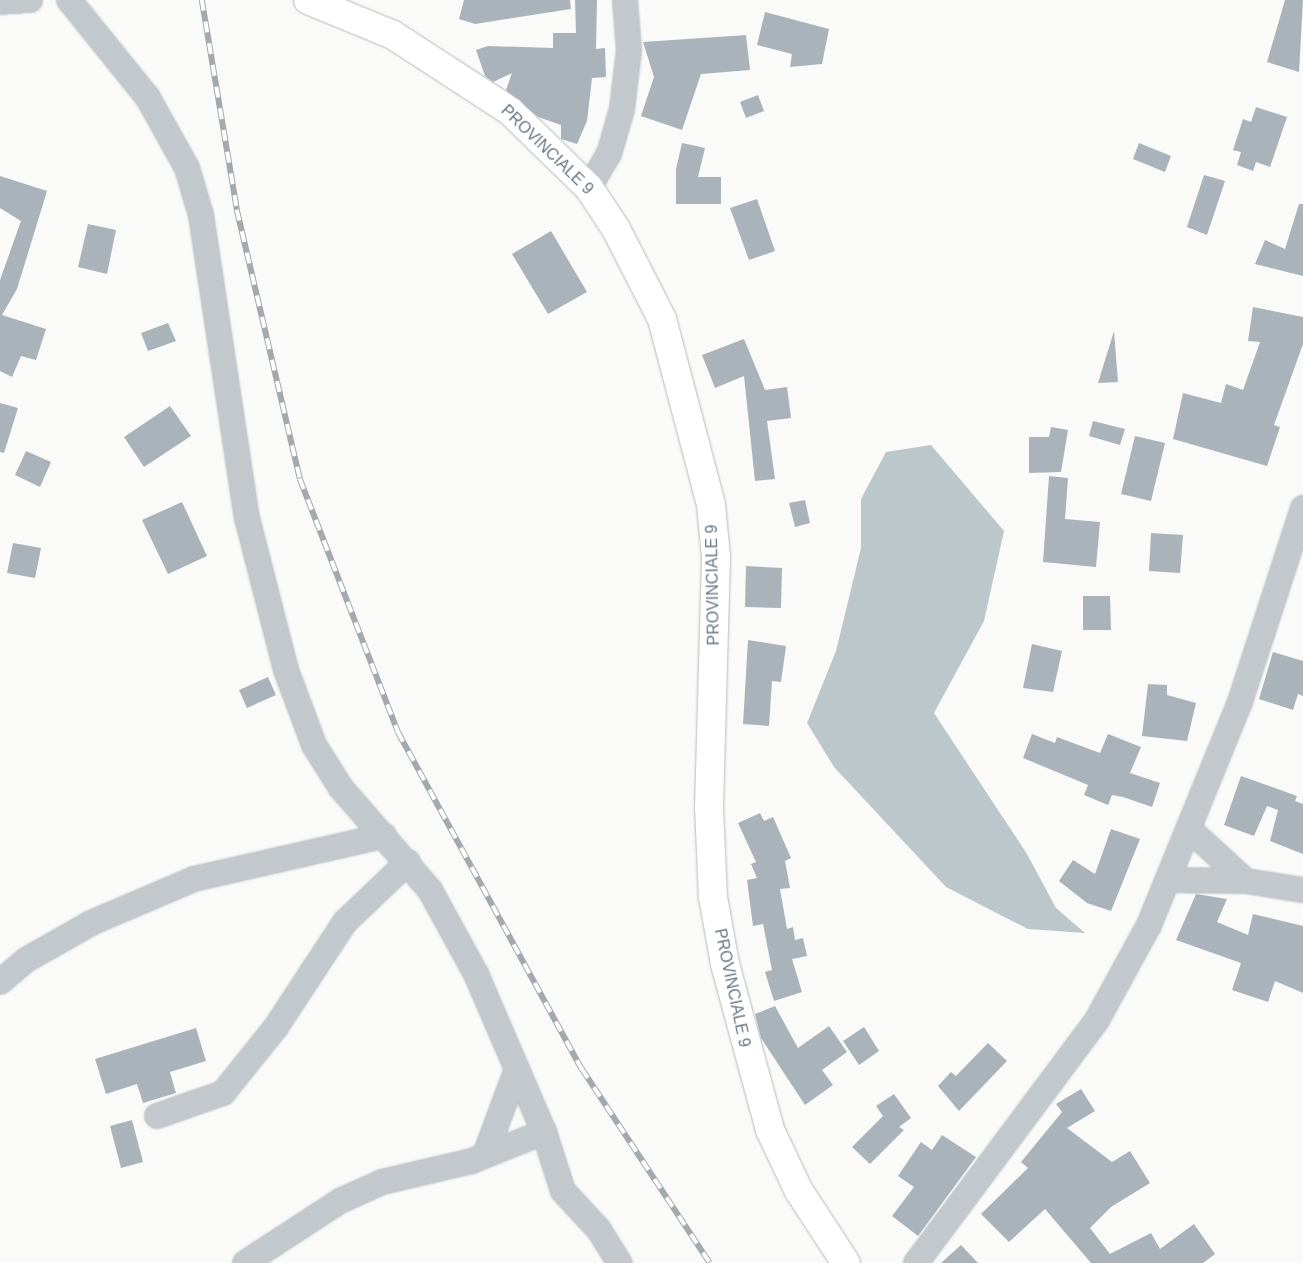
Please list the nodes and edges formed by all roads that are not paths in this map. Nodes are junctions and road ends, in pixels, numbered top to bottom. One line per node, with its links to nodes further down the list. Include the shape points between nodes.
1 (30, 0): 5 (street)
2 (69, 0): 9 (street, via 148,98 187,168 201,215 247,518 286,670 323,763)
3 (308, 0): 6 (main road, PROVINCIALE 9, via 393,35 442,63 510,111)
4 (625, 0): 6 (street, via 629,50 622,109 609,154)
5 (0, 2)
6 (589, 188): 23 (main road, PROVINCIALE 9, via 616,228 662,319 711,505 716,557 709,806 713,896 746,1053 770,1130 799,1191)
7 (1303, 508): 8 (street, via 1240,702)
8 (1190, 831): 11 (street); 12 (street)
9 (384, 836): 10 (street); 14 (street, via 194,878 91,923 26,960)
10 (408, 862): 15 (street, via 458,939); 16 (street, via 345,922 276,1027 223,1093)
11 (1168, 880): 12 (street); 24 (street, via 1149,925 1097,1020)
12 (1246, 881): 13 (street)
13 (1300, 892)
14 (0, 982)
15 (517, 1069): 17 (street); 18 (street)
16 (157, 1116)
17 (544, 1132): 18 (street); 19 (street, via 564,1191)
18 (485, 1155): 20 (street, via 382,1182 340,1200)
19 (599, 1230): 21 (street); 22 (street)
20 (245, 1263)
21 (601, 1263)
22 (620, 1263)
23 (846, 1263)
24 (916, 1263)

